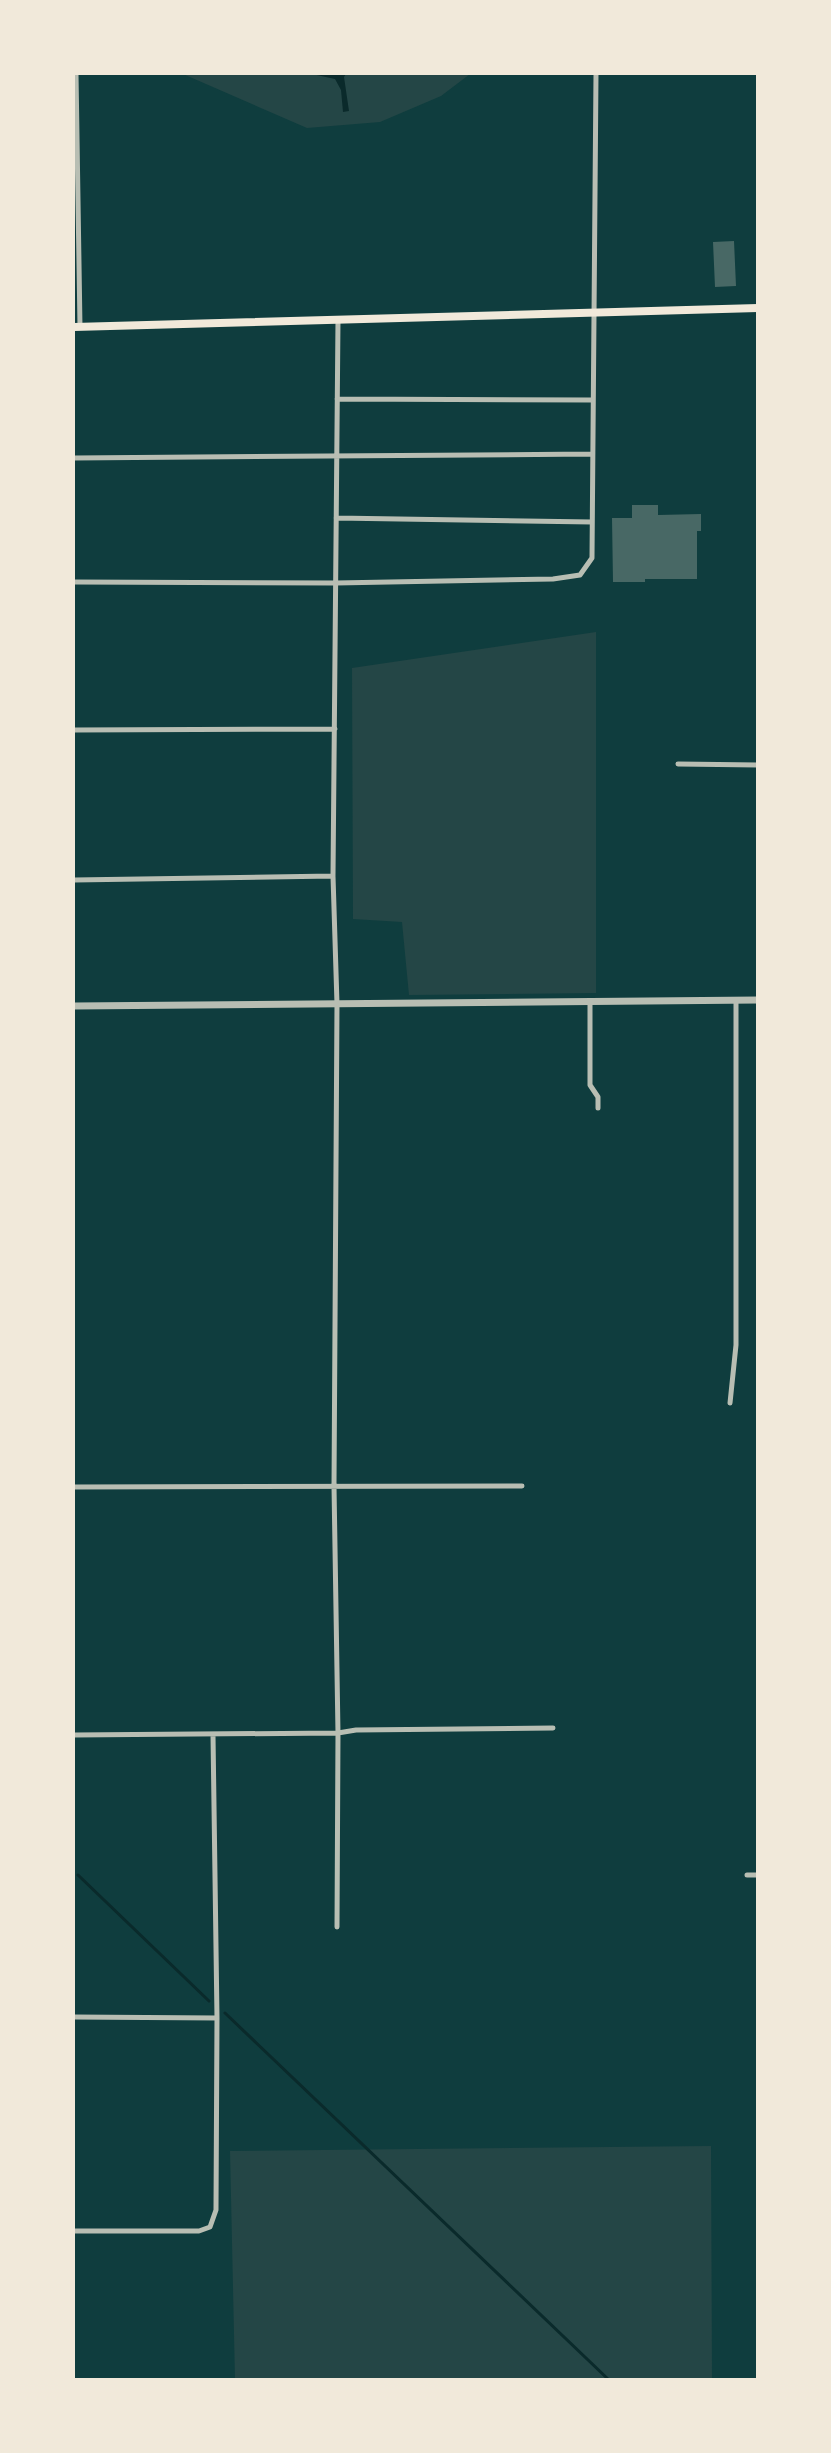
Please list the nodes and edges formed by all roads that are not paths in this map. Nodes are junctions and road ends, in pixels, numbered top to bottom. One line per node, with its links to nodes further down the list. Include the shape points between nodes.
1 (76, 74): 6 (street)
2 (596, 74): 4 (street)
3 (758, 308): 4 (main road)
4 (593, 313): 5 (main road); 8 (street)
5 (338, 320): 6 (main road); 7 (street)
6 (76, 327)
7 (337, 399): 8 (street); 10 (street)
8 (592, 400): 9 (street)
9 (592, 454): 10 (street); 13 (street)
10 (337, 457): 11 (street); 12 (street)
11 (74, 458)
12 (336, 518): 13 (street); 15 (street)
13 (592, 522): 15 (street, via 592,558 579,575 553,579)
14 (74, 582): 15 (street)
15 (336, 583): 16 (street)
16 (334, 729): 17 (street); 20 (street)
17 (74, 730)
18 (678, 764): 19 (street)
19 (758, 765)
20 (333, 876): 21 (street); 25 (street)
21 (74, 880)
22 (736, 1000): 23 (street); 24 (street); 28 (street, via 736,1345)
23 (758, 1000)
24 (590, 1001): 25 (street); 27 (street, via 590,1085 598,1097)
25 (337, 1004): 26 (street); 29 (street)
26 (74, 1006)
27 (598, 1107)
28 (730, 1403)
29 (334, 1486): 30 (street); 31 (street); 33 (street)
30 (522, 1486)
31 (74, 1487)
32 (553, 1728): 33 (street)
33 (338, 1733): 35 (street); 38 (street)
34 (74, 1735): 35 (street)
35 (213, 1735): 40 (street)
36 (747, 1875): 37 (street)
37 (758, 1875)
38 (337, 1927)
39 (74, 2017): 40 (street)
40 (217, 2018): 41 (street, via 216,2210 210,2227 199,2231)
41 (74, 2231)

